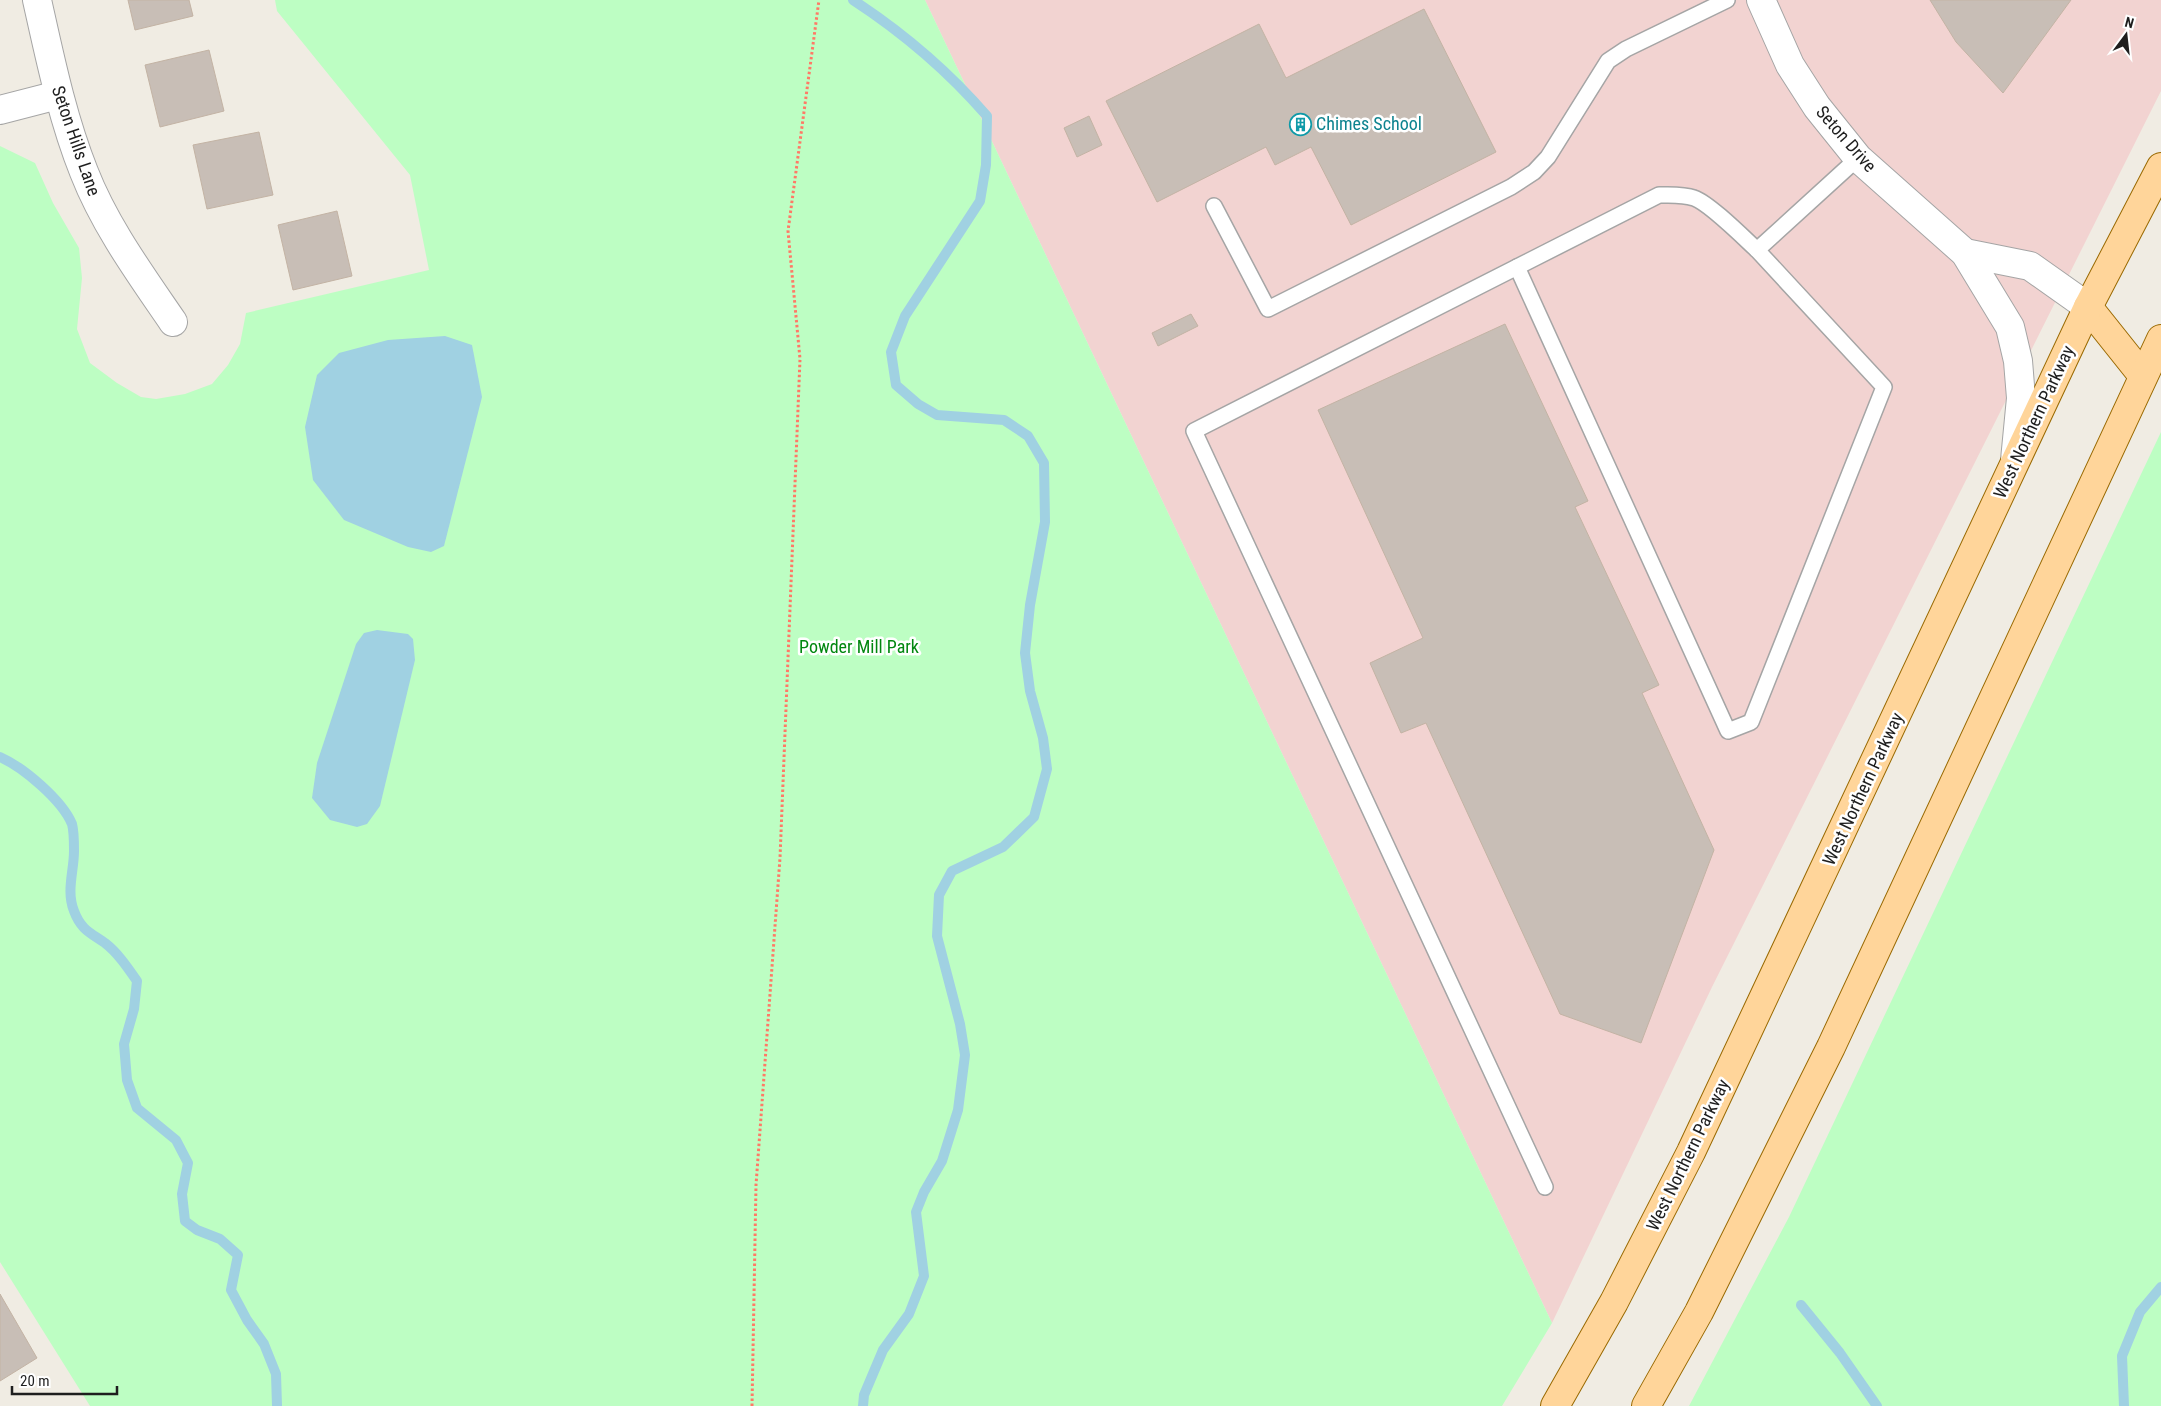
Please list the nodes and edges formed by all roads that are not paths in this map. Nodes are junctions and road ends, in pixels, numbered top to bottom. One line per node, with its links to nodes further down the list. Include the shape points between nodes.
1 (37, 0): 4 (street, Seton Hills Lane)
2 (1727, 0): 8 (lane, via 1626,48 1608,61 1548,157 1534,172 1268,310)
3 (1760, 0): 6 (street, Seton Drive, via 1790,65 1817,107)
4 (58, 95): 5 (street); 13 (street, Seton Hills Lane, via 84,173 102,211)
5 (0, 110)
6 (1858, 158): 9 (lane); 10 (street, Seton Drive)
7 (2161, 168): 12 (main road, West Northern Parkway)
8 (1214, 206)
9 (1757, 250): 11 (lane, via 1695,198 1659,195); 11 (lane, via 1884,387 1750,722 1728,731)
10 (1965, 253): 12 (street, via 2030,266); 16 (street, Seton Drive, via 2010,327 2021,398)
11 (1517, 267): 17 (lane, via 1194,431)
12 (2088, 307): 15 (main road); 16 (main road, West Northern Parkway)
13 (173, 322)
14 (2161, 339): 15 (main road)
15 (2143, 376): 19 (main road, via 1831,1047 1717,1277)
16 (2015, 461): 18 (main road, West Northern Parkway, via 1691,1152 1614,1302)
17 (1545, 1187)
18 (1555, 1406)
19 (1646, 1406)

